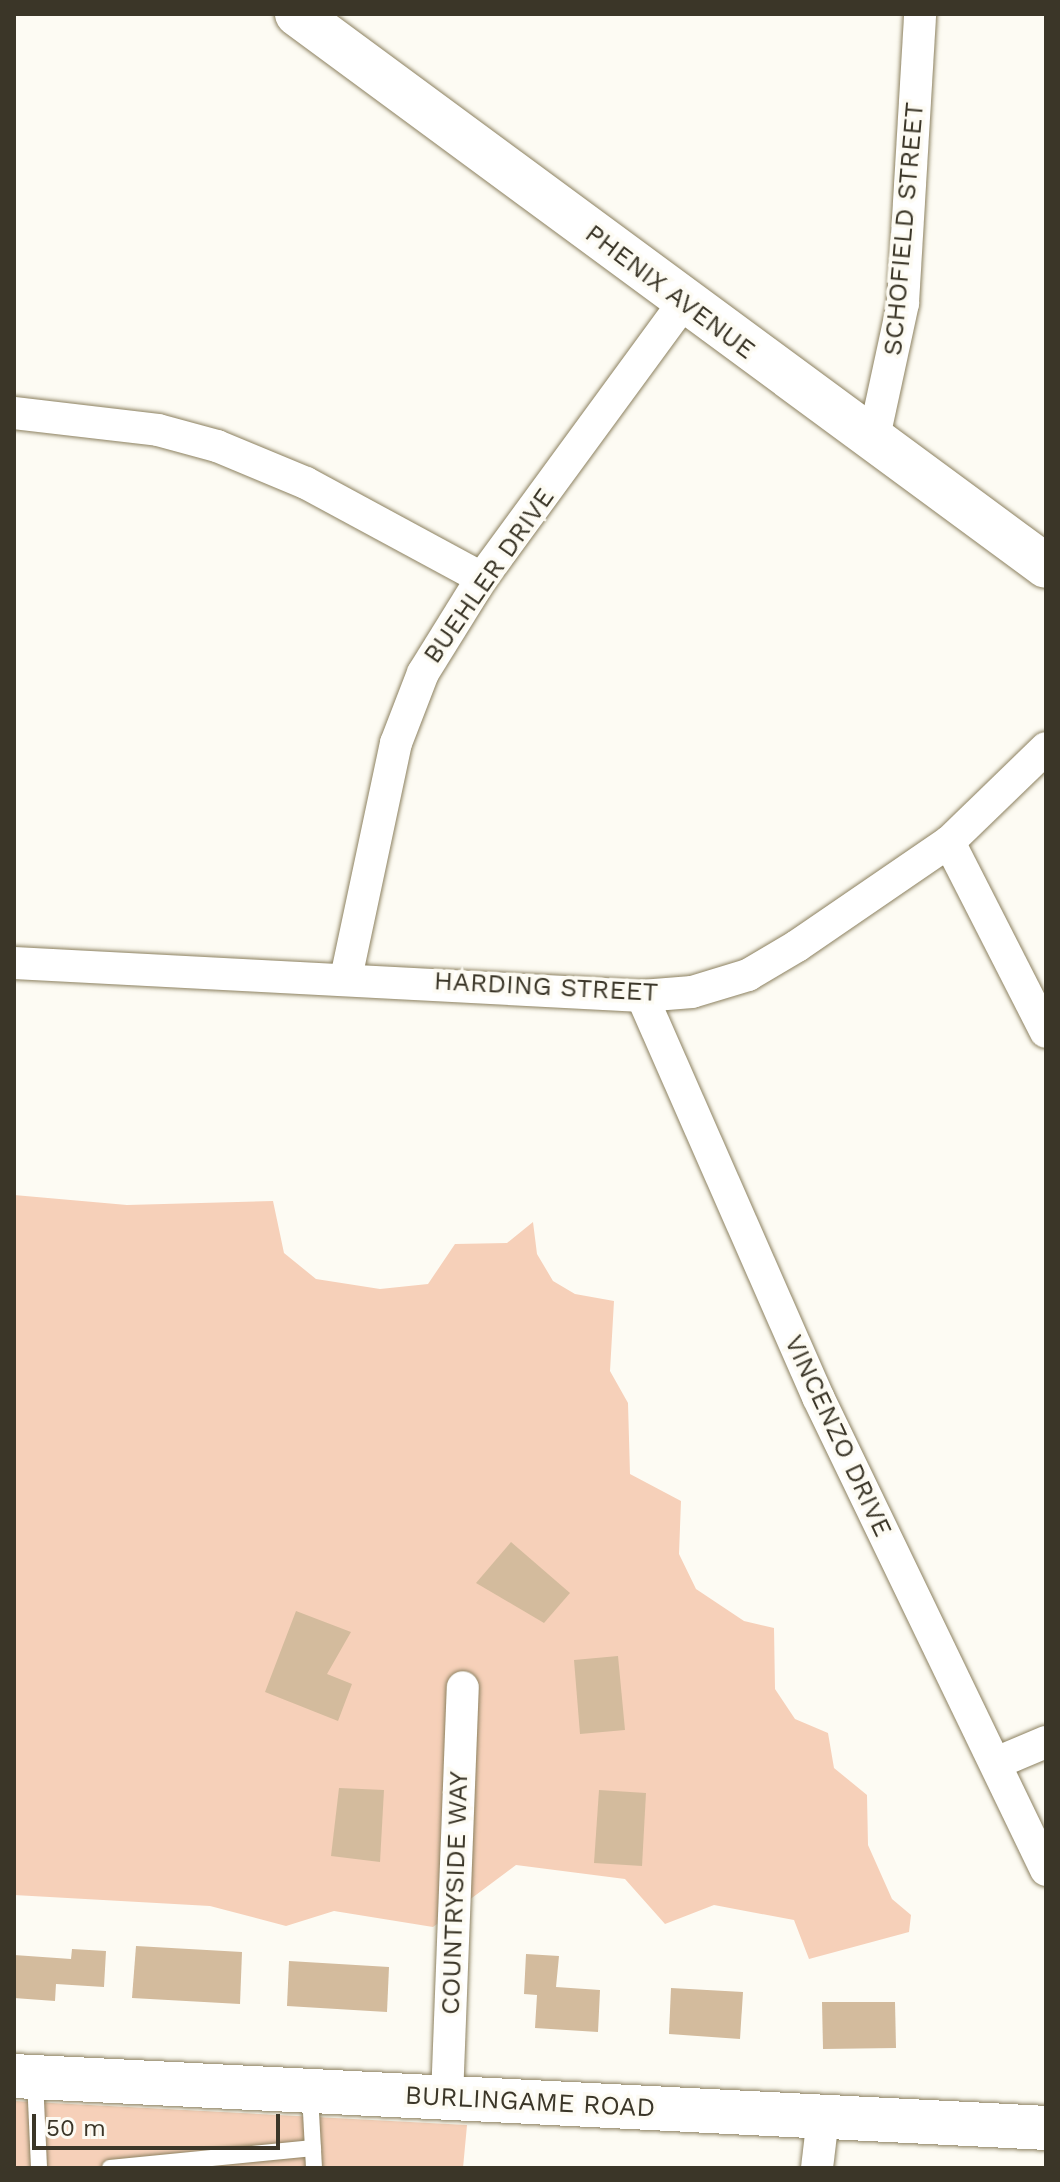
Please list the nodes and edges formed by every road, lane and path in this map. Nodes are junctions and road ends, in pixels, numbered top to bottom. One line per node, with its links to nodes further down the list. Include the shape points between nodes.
1 (297, 14): 3 (street, PHENIX AVENUE)
2 (920, 14): 5 (street, SCHOFIELD STREET, via 903,303)
3 (684, 302): 5 (street, PHENIX AVENUE); 7 (street, BUEHLER DRIVE)
4 (14, 413): 7 (street, via 131,425 217,446 306,483)
5 (873, 442): 6 (street, PHENIX AVENUE)
6 (1046, 566)
7 (482, 578): 11 (street, BUEHLER DRIVE, via 405,709)
8 (1046, 748): 9 (street, HARDING STREET)
9 (949, 842): 12 (street, HARDING STREET, via 748,975); 13 (street)
10 (14, 963): 11 (street, HARDING STREET)
11 (346, 978): 12 (street, HARDING STREET)
12 (642, 996): 16 (street, VINCENZO DRIVE, via 818,1397)
13 (1046, 1032)
14 (463, 1687): 20 (street, COUNTRYSIDE WAY)
15 (1046, 1742): 16 (street)
16 (996, 1763): 17 (street, VINCENZO DRIVE)
17 (1046, 1870)
18 (24, 2077): 19 (street, BURLINGAME ROAD); 24 (lane)
19 (310, 2091): 20 (street, BURLINGAME ROAD); 23 (lane)
20 (447, 2098): 21 (street, BURLINGAME ROAD)
21 (823, 2118): 22 (street, BURLINGAME ROAD); 27 (street)
22 (1046, 2128)
23 (313, 2148): 25 (lane); 26 (lane)
24 (39, 2168)
25 (110, 2168)
26 (314, 2168)
27 (817, 2168)

